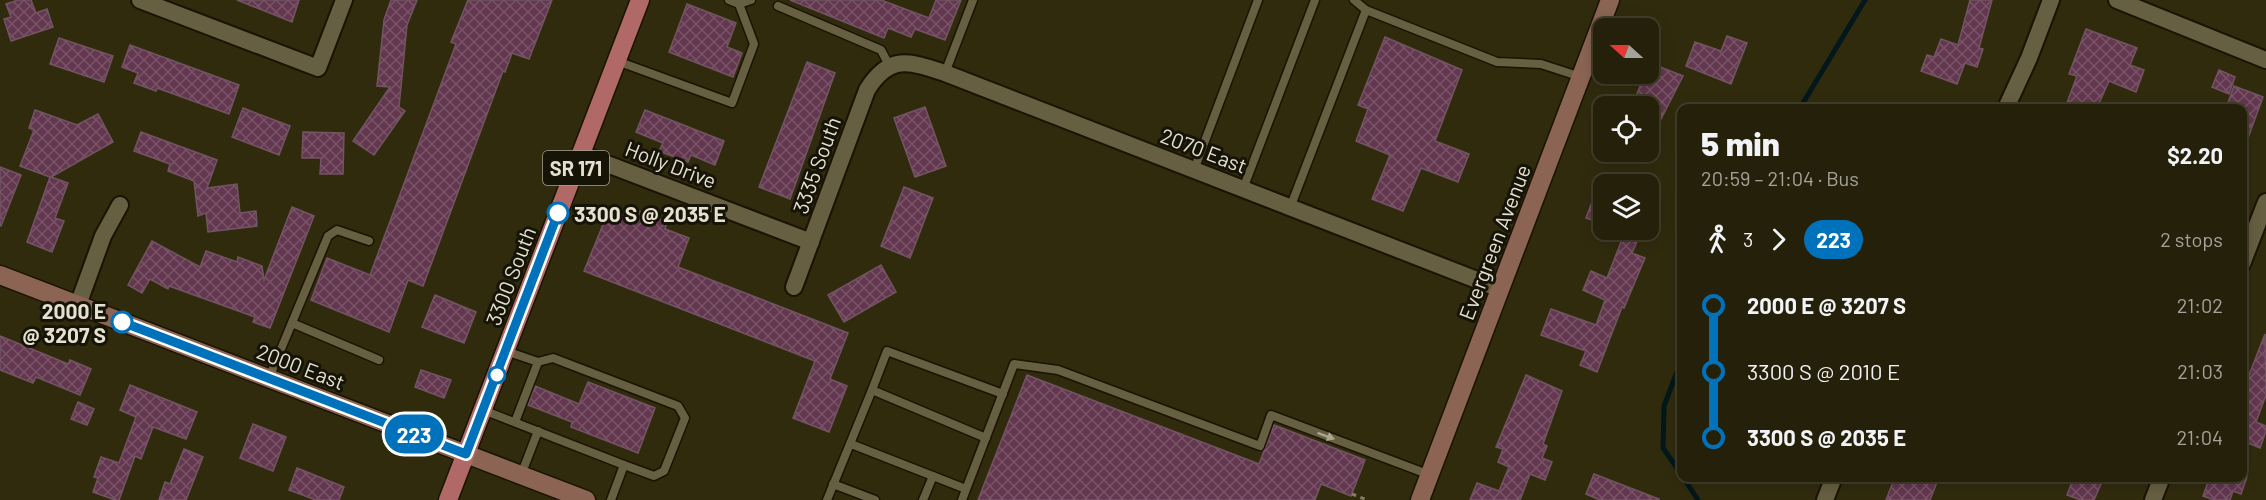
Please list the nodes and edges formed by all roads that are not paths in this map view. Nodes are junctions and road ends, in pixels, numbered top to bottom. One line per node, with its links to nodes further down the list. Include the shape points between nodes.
1 (140, 0): 2 (street, via 318,68)
2 (344, 0)
3 (640, 0): 17 (main road, 3300 South / SR 171)
4 (729, 0): 13 (lane)
5 (751, 0): 13 (lane)
6 (973, 0): 19 (lane)
7 (1258, 0): 23 (lane)
8 (1315, 0): 24 (lane)
9 (1354, 0): 15 (lane)
10 (1610, 0): 20 (street, Evergreen Avenue)
11 (2051, 0): 21 (street)
12 (2117, 0): 16 (street)
13 (739, 4): 17 (lane, via 754,44 732,103)
14 (778, 6): 18 (lane, via 881,50)
15 (1366, 10): 20 (lane, via 1497,62 1541,64); 27 (lane)
16 (2266, 60)
17 (617, 61): 22 (main road, 3300 South / SR 171)
18 (889, 65): 19 (street, 2070 East, via 920,64); 29 (street, 3335 South, via 875,76 867,90)
19 (945, 73): 23 (street, 2070 East)
20 (1581, 76): 33 (street, Evergreen Avenue)
21 (2008, 104)
22 (581, 154): 29 (street, Holly Drive); 36 (main road, 3300 South / SR 171)
23 (1194, 170): 24 (street, 2070 East)
24 (1243, 189): 27 (street, 2070 East)
25 (2266, 202): 30 (street)
26 (120, 205): 34 (street, via 103,237)
27 (1290, 208): 33 (street, 2070 East)
28 (369, 242): 35 (lane, via 337,230 328,236)
29 (811, 242): 32 (street, 3335 South)
30 (2247, 251)
31 (0, 275): 34 (street, 2000 East)
32 (794, 287)
33 (1500, 289): 50 (street, Evergreen Avenue)
34 (78, 305): 39 (street, 2000 East)
35 (292, 323): 37 (lane); 39 (lane)
36 (506, 351): 38 (lane); 42 (main road, 3300 South / SR 171)
37 (380, 360)
38 (538, 362): 43 (lane); 48 (lane, via 553,358 678,406 685,418 664,471 654,476)
39 (269, 378): 47 (street, 2000 East)
40 (872, 390): 41 (lane, via 887,351); 45 (lane); 46 (lane)
41 (1003, 394): 45 (lane); 50 (lane, one-way to 50, via 1014,364 1058,370 1260,446 1271,416)
42 (483, 410): 43 (lane); 47 (main road, 3300 South / SR 171)
43 (515, 422): 44 (lane)
44 (538, 431): 48 (lane); 49 (lane)
45 (986, 438): 55 (lane)
46 (851, 444): 51 (lane); 54 (lane)
47 (466, 454): 49 (street, 2000 East); 56 (main road, 3300 South / SR 171)
48 (624, 465): 58 (lane)
49 (521, 475): 57 (street, 2000 East)
50 (1430, 475): 63 (street, Evergreen Avenue)
51 (933, 476): 55 (lane); 61 (lane)
52 (1832, 482): 64 (street)
53 (2160, 482): 65 (street)
54 (833, 484): 59 (lane); 60 (lane)
55 (966, 489): 62 (lane)
56 (448, 500)
57 (586, 500)
58 (611, 500)
59 (827, 500)
60 (875, 500)
61 (923, 500)
62 (962, 500)
63 (1420, 500)
64 (1825, 500)
65 (2153, 500)

